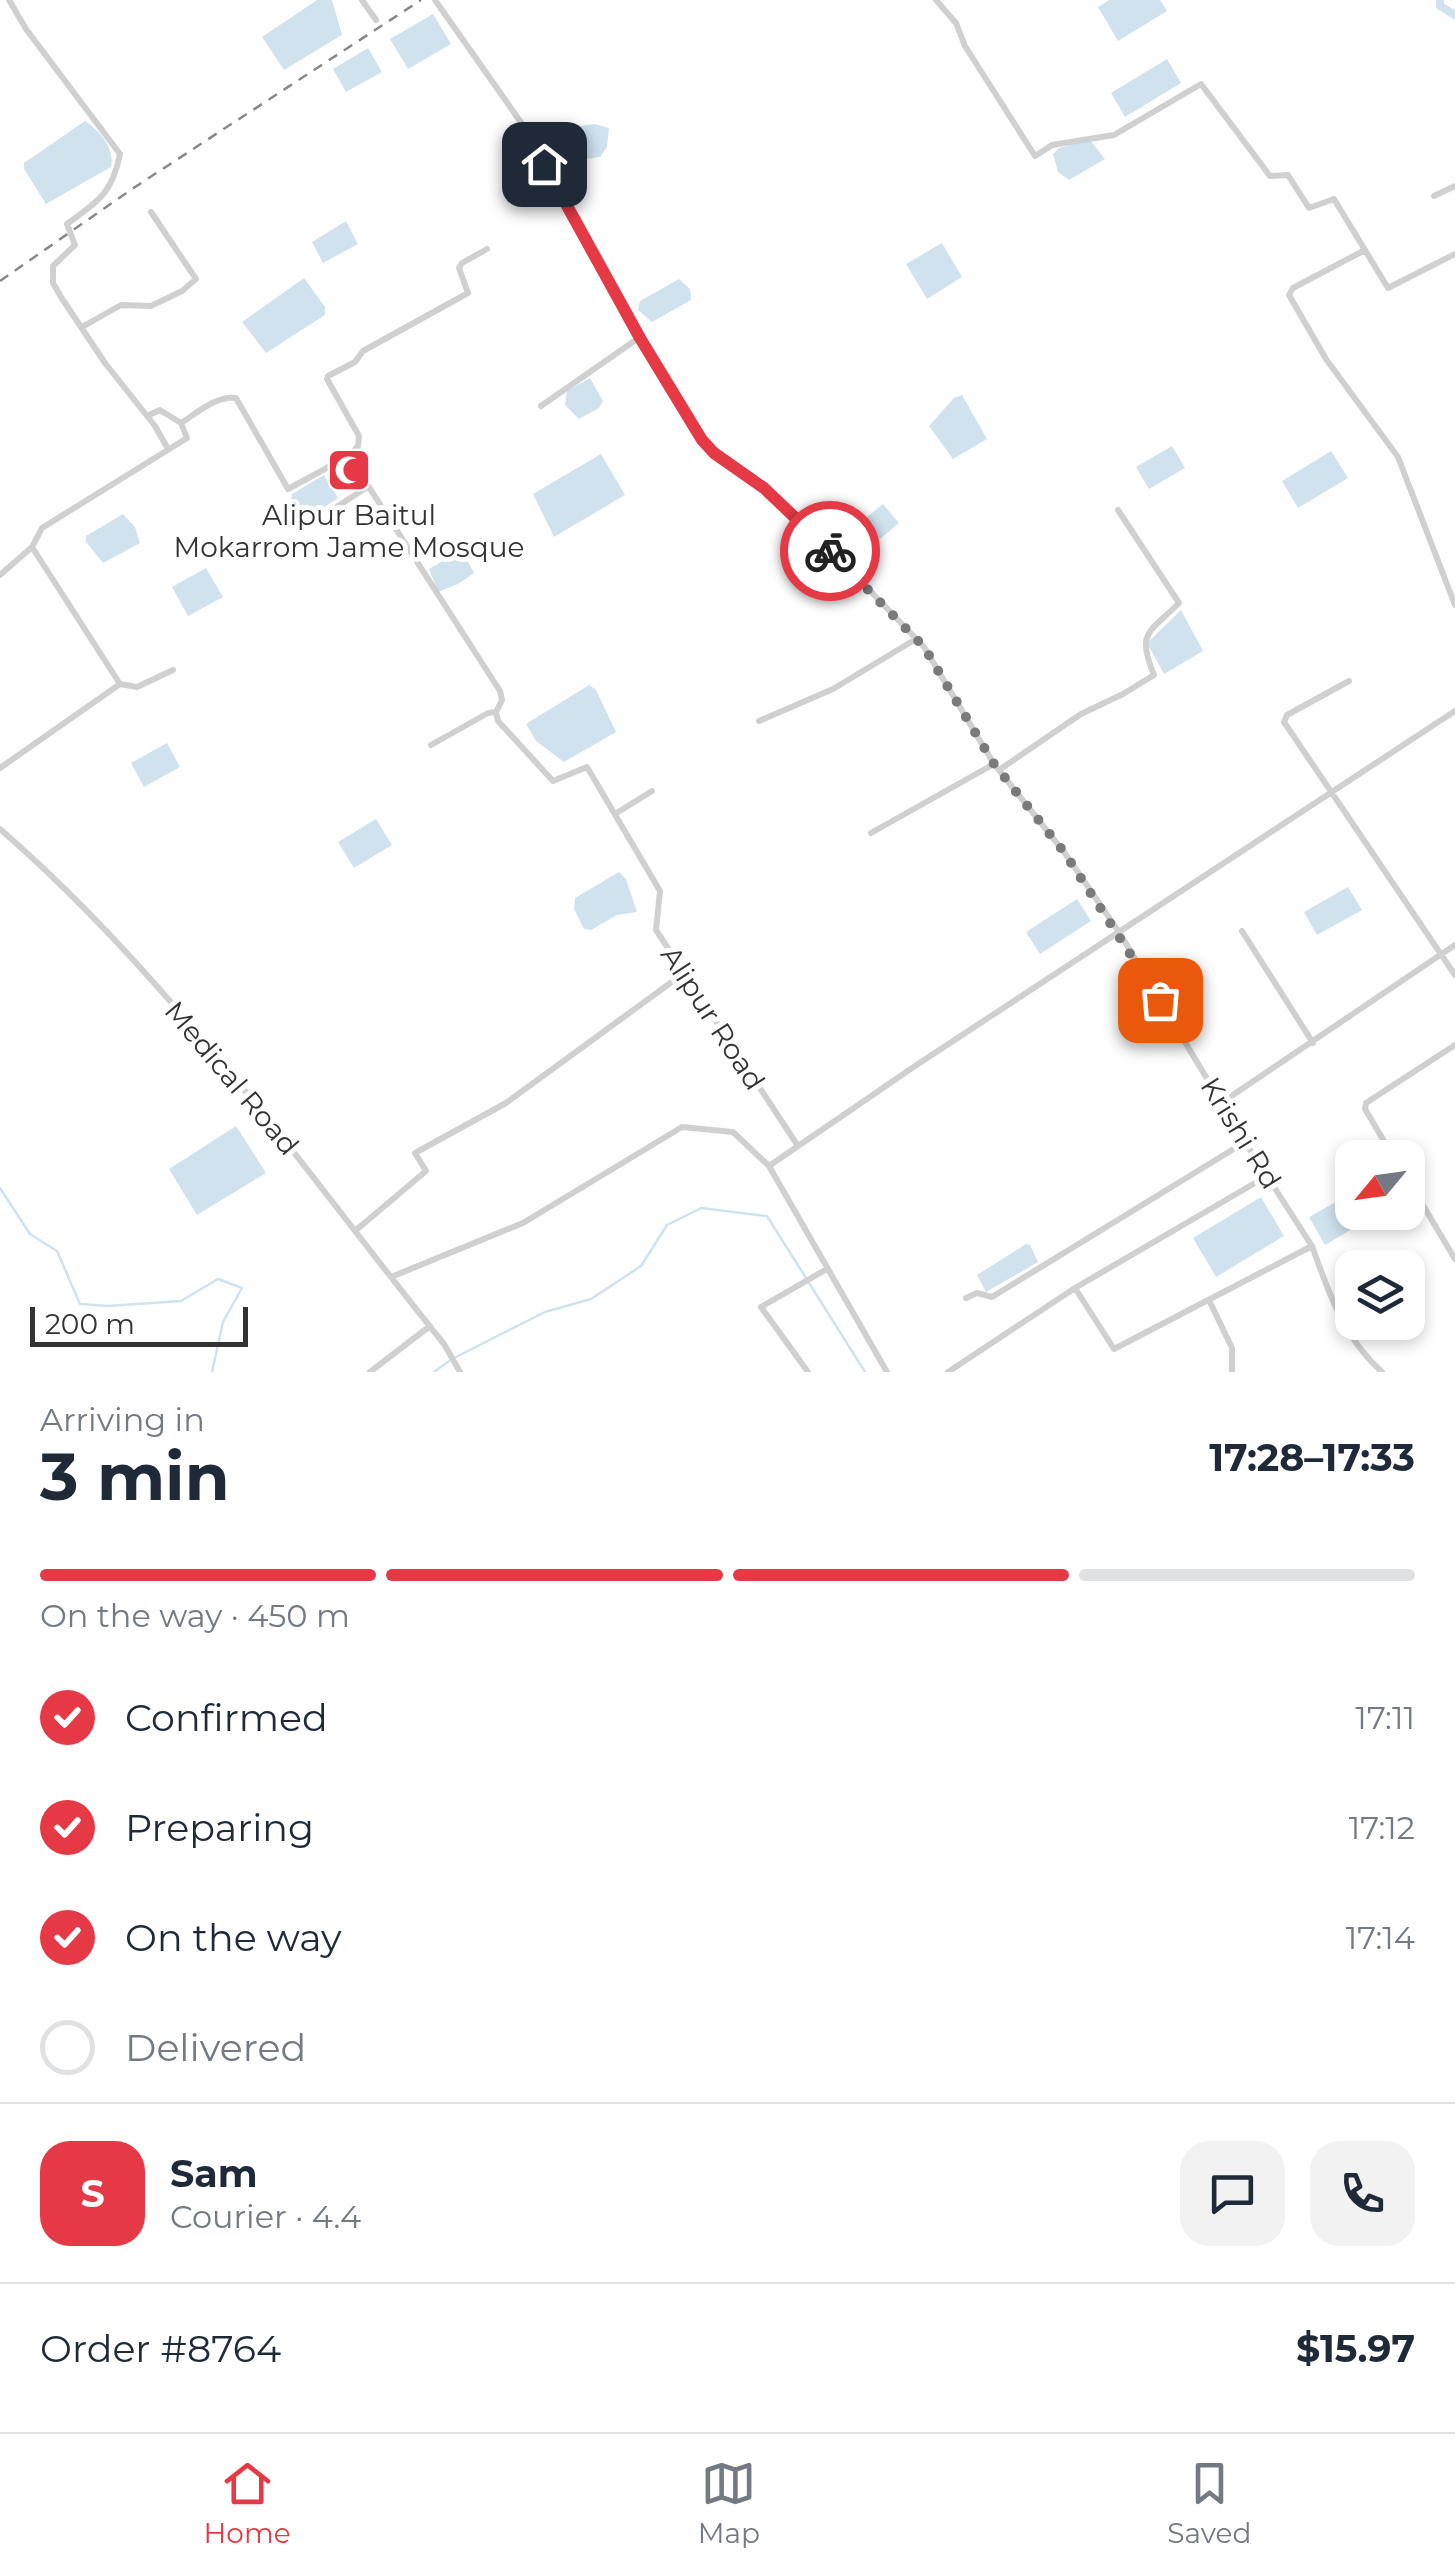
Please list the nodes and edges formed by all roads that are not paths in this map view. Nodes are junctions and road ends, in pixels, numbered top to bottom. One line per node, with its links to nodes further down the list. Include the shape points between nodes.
1 (9, 0): 12 (street, via 120,154 104,197 67,224 75,246 53,266 52,283)
2 (362, 0): 5 (street)
3 (435, 0): 13 (street, Krishi Rd, via 534,142)
4 (936, 0): 10 (street, via 1035,156 1078,139 1114,135 1201,84 1270,176 1288,174 1309,208 1334,199)
5 (376, 20)
6 (1455, 186): 7 (street)
7 (1434, 196)
8 (150, 212): 12 (street, via 196,279 150,306 121,305)
9 (487, 249): 18 (street, via 459,268 468,293 328,376 359,436)
10 (1365, 250): 11 (street, via 1388,288); 24 (street, via 1289,295 1398,458)
11 (1455, 254)
12 (81, 327): 15 (street)
13 (640, 338): 14 (street); 25 (street, Krishi Rd, via 702,440 764,488)
14 (540, 406)
15 (147, 416): 16 (street, via 160,410); 17 (street)
16 (180, 422): 17 (street, via 187,438); 18 (street, via 216,401 236,398 288,489)
17 (168, 449): 22 (street, via 42,528)
18 (349, 456): 19 (street, Alipur Road)
19 (367, 487): 21 (street); 30 (street, Alipur Road, via 500,690)
20 (1118, 510): 33 (street, via 1178,603 1145,638 1154,675)
21 (320, 518)
22 (32, 547): 23 (street); 28 (street)
23 (0, 576)
24 (1455, 605)
25 (916, 639): 31 (street, via 833,689); 33 (street, Krishi Rd)
26 (173, 670): 28 (street, via 137,687)
27 (1350, 681): 36 (street, via 1284,719)
28 (120, 684): 34 (street)
29 (1455, 711): 36 (street)
30 (496, 712): 32 (street); 37 (street, Alipur Road, via 552,781 587,767)
31 (758, 722)
32 (431, 745)
33 (997, 767): 39 (street); 41 (street, Krishi Rd)
34 (0, 768)
35 (652, 791): 37 (street)
36 (1333, 794): 41 (street); 43 (street)
37 (615, 814): 44 (street, Alipur Road, via 660,891 656,930)
38 (0, 830): 55 (street, Medical Road, via 124,949)
39 (871, 833)
40 (1242, 931): 46 (street)
41 (1118, 932): 48 (street, Krishi Rd); 51 (street)
42 (1455, 945): 43 (street)
43 (1441, 954): 45 (street); 46 (street)
44 (684, 973): 51 (street, Alipur Road); 55 (street, via 506,1103 416,1154 426,1171)
45 (1455, 974)
46 (1312, 1043): 48 (street)
47 (1455, 1045): 49 (street, via 1366,1103)
48 (1222, 1103): 50 (street, Krishi Rd)
49 (1383, 1140)
50 (1245, 1142): 53 (street, Krishi Rd); 61 (street, via 997,1294)
51 (798, 1146): 52 (street)
52 (769, 1166): 58 (street); 59 (street, via 733,1132 682,1127 523,1224)
53 (1267, 1176): 56 (street, Krishi Rd); 60 (street)
54 (1425, 1208): 57 (street)
55 (355, 1231): 59 (street, Medical Road)
56 (1312, 1246): 62 (street); 70 (street, Krishi Rd, via 1339,1320)
57 (1455, 1258)
58 (827, 1269): 66 (street, via 762,1307); 67 (street)
59 (390, 1277): 63 (street, Medical Road)
60 (1075, 1288): 62 (street, via 1114,1349); 68 (street)
61 (966, 1298)
62 (1209, 1300): 69 (street, via 1232,1348)
63 (430, 1326): 64 (street, Medical Road); 65 (street)
64 (458, 1370)
65 (370, 1372)
66 (808, 1372)
67 (888, 1372)
68 (948, 1372)
69 (1232, 1372)
70 (1382, 1372)

